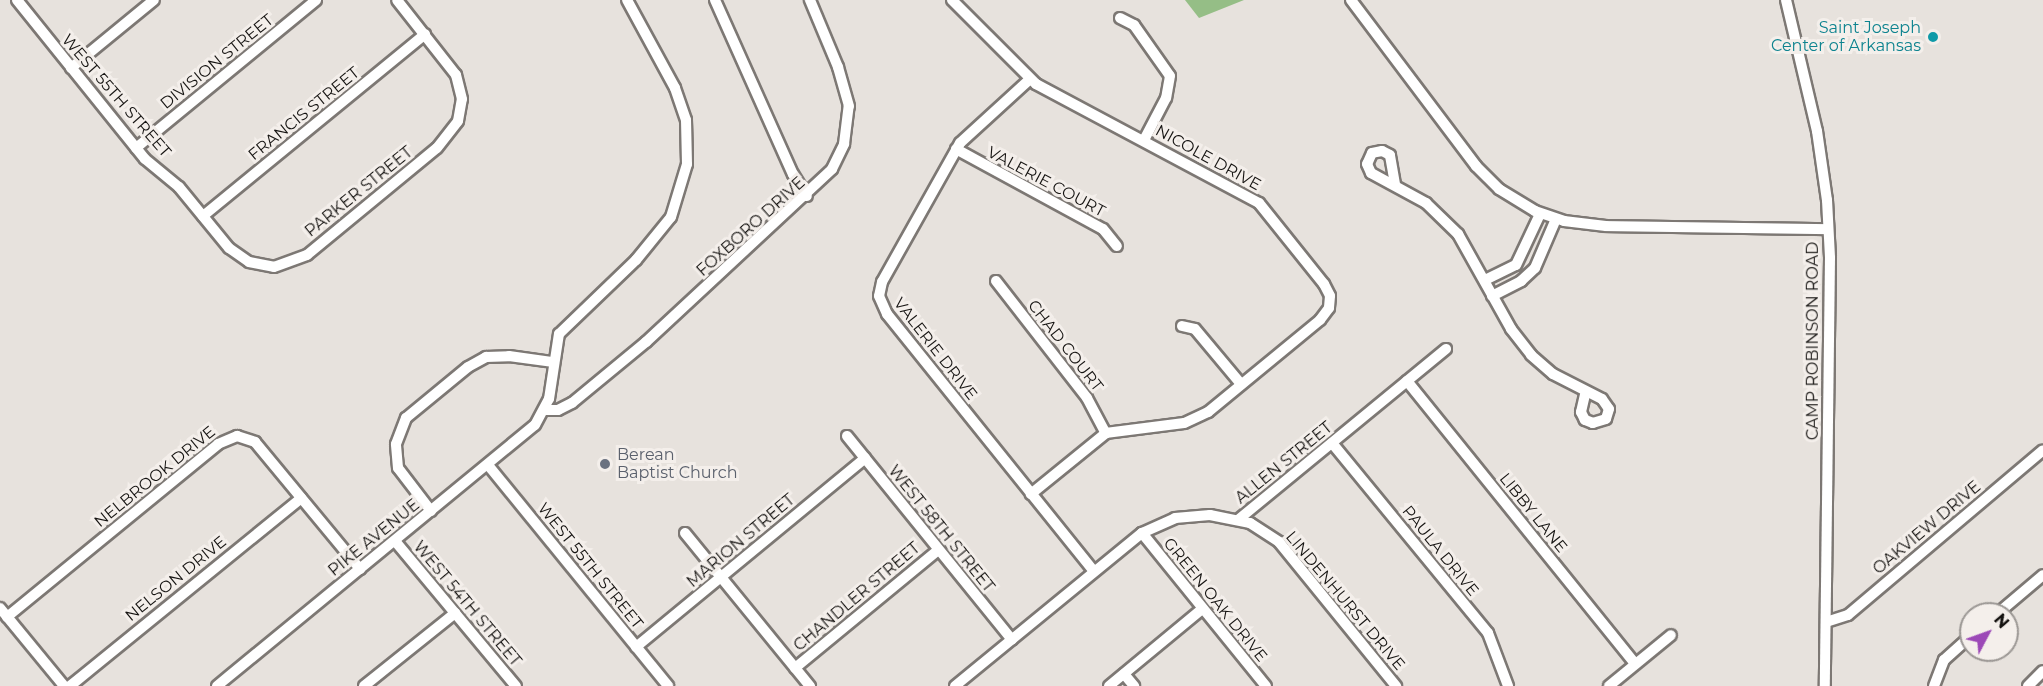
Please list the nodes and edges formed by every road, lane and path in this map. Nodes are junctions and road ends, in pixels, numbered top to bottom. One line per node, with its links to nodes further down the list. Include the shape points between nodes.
1 (17, 0): 13 (street, WEST 55TH STREET)
2 (154, 0): 13 (street)
3 (316, 0): 16 (street, DIVISION STREET)
4 (397, 0): 12 (street)
5 (627, 0): 35 (street, via 684,110 688,147 684,179 666,225 636,261 565,325 555,343)
6 (716, 0): 19 (street)
7 (810, 0): 19 (street, FOXBORO DRIVE, via 846,90 849,117 835,164)
8 (952, 0): 14 (street, NICOLE DRIVE, via 994,39)
9 (1351, 0): 20 (street, via 1476,166 1499,189)
10 (1786, 0): 23 (street, CAMP ROBINSON ROAD, via 1817,131)
11 (1120, 18): 15 (street, via 1134,25 1170,76 1166,98)
12 (424, 34): 21 (street, FRANCIS STREET); 27 (street, PARKER STREET, via 456,75 462,99 458,121 449,136 307,255 282,266 264,267)
13 (71, 68): 16 (street, WEST 55TH STREET)
14 (1029, 80): 15 (street, NICOLE DRIVE); 17 (street, VALERIE DRIVE)
15 (1144, 140): 37 (street, NICOLE DRIVE, via 1259,202 1328,290 1330,302 1320,320)
16 (136, 148): 21 (street, WEST 55TH STREET, via 172,180)
17 (956, 149): 24 (street, VALERIE COURT, via 1103,229); 46 (street, VALERIE DRIVE, via 882,282 879,299 892,321)
18 (1395, 184): 30 (street, via 1447,222)
19 (807, 195): 39 (street, FOXBORO DRIVE, via 588,390 565,407)
20 (1540, 214): 22 (street); 25 (street)
21 (203, 216): 27 (street, WEST 55TH STREET)
22 (1556, 219): 23 (street, via 1606,226); 26 (street)
23 (1828, 229): 62 (street, CAMP ROBINSON ROAD)
24 (1117, 246)
25 (1527, 247): 26 (street); 28 (street)
26 (1541, 256): 29 (street)
27 (245, 260)
28 (1512, 267): 29 (street); 30 (street)
29 (1523, 279): 32 (street)
30 (1485, 280): 32 (street)
31 (996, 281): 40 (street, CHAD COURT, via 1088,398)
32 (1492, 296): 38 (street, via 1532,355 1553,375)
33 (1182, 326): 37 (street, via 1198,332)
34 (1446, 350): 36 (street, ALLEN STREET)
35 (552, 362): 39 (street); 48 (street, via 486,357 406,418 396,444 398,468)
36 (1407, 381): 42 (street, ALLEN STREET); 67 (street, LIBBY LANE)
37 (1242, 384): 40 (street, NICOLE DRIVE, via 1208,411 1184,423)
38 (1586, 394)
39 (546, 410): 45 (street, PIKE AVENUE, via 528,432)
40 (1106, 433): 46 (street)
41 (847, 436): 44 (street, WEST 58TH STREET)
42 (1332, 443): 49 (street, ALLEN STREET); 83 (street, PAULA DRIVE, via 1488,633)
43 (2043, 450): 62 (street, OAKVIEW DRIVE, via 1848,615)
44 (865, 458): 53 (street, WEST 58TH STREET); 57 (street, MARION STREET)
45 (488, 465): 48 (street, PIKE AVENUE); 65 (street, WEST 55TH STREET)
46 (1031, 494): 55 (street, VALERIE DRIVE)
47 (301, 498): 54 (street, NELBROOK DRIVE); 60 (street, NELBROOK DRIVE, via 255,442 241,436 230,437); 72 (street, NELSON DRIVE)
48 (431, 511): 52 (street, PIKE AVENUE)
49 (1239, 519): 51 (street, ALLEN STREET, via 1183,516); 82 (street, LINDENHURST DRIVE, via 1284,547)
50 (685, 533): 57 (street)
51 (1142, 533): 55 (street, ALLEN STREET); 59 (street, GREEN OAK DRIVE)
52 (395, 540): 54 (street, PIKE AVENUE); 61 (street, WEST 54TH STREET)
53 (938, 550): 64 (street, WEST 58TH STREET); 68 (street, CHANDLER STREET)
54 (360, 569): 73 (street, PIKE AVENUE)
55 (1094, 571): 64 (street, ALLEN STREET)
56 (2043, 575): 58 (street)
57 (721, 577): 65 (street, MARION STREET); 68 (street)
58 (2011, 602)
59 (1202, 609): 70 (street); 81 (street, GREEN OAK DRIVE)
60 (3, 612): 71 (street)
61 (455, 613): 74 (street); 75 (street, WEST 54TH STREET)
62 (1826, 622): 85 (street, CAMP ROBINSON ROAD)
63 (1671, 635): 67 (street)
64 (1012, 639): 78 (street, ALLEN STREET)
65 (636, 647): 76 (street, WEST 55TH STREET)
66 (1959, 647): 86 (street, via 1944,660)
67 (1635, 664): 84 (street)
68 (795, 668): 77 (street)
69 (2043, 671): 87 (street)
70 (1124, 674): 79 (street); 80 (street)
71 (64, 686)
72 (70, 686)
73 (217, 686)
74 (364, 686)
75 (515, 686)
76 (668, 686)
77 (810, 686)
78 (955, 686)
79 (1109, 686)
80 (1134, 686)
81 (1266, 686)
82 (1396, 686)
83 (1508, 686)
84 (1609, 686)
85 (1825, 686)
86 (1934, 686)
87 (2028, 686)

